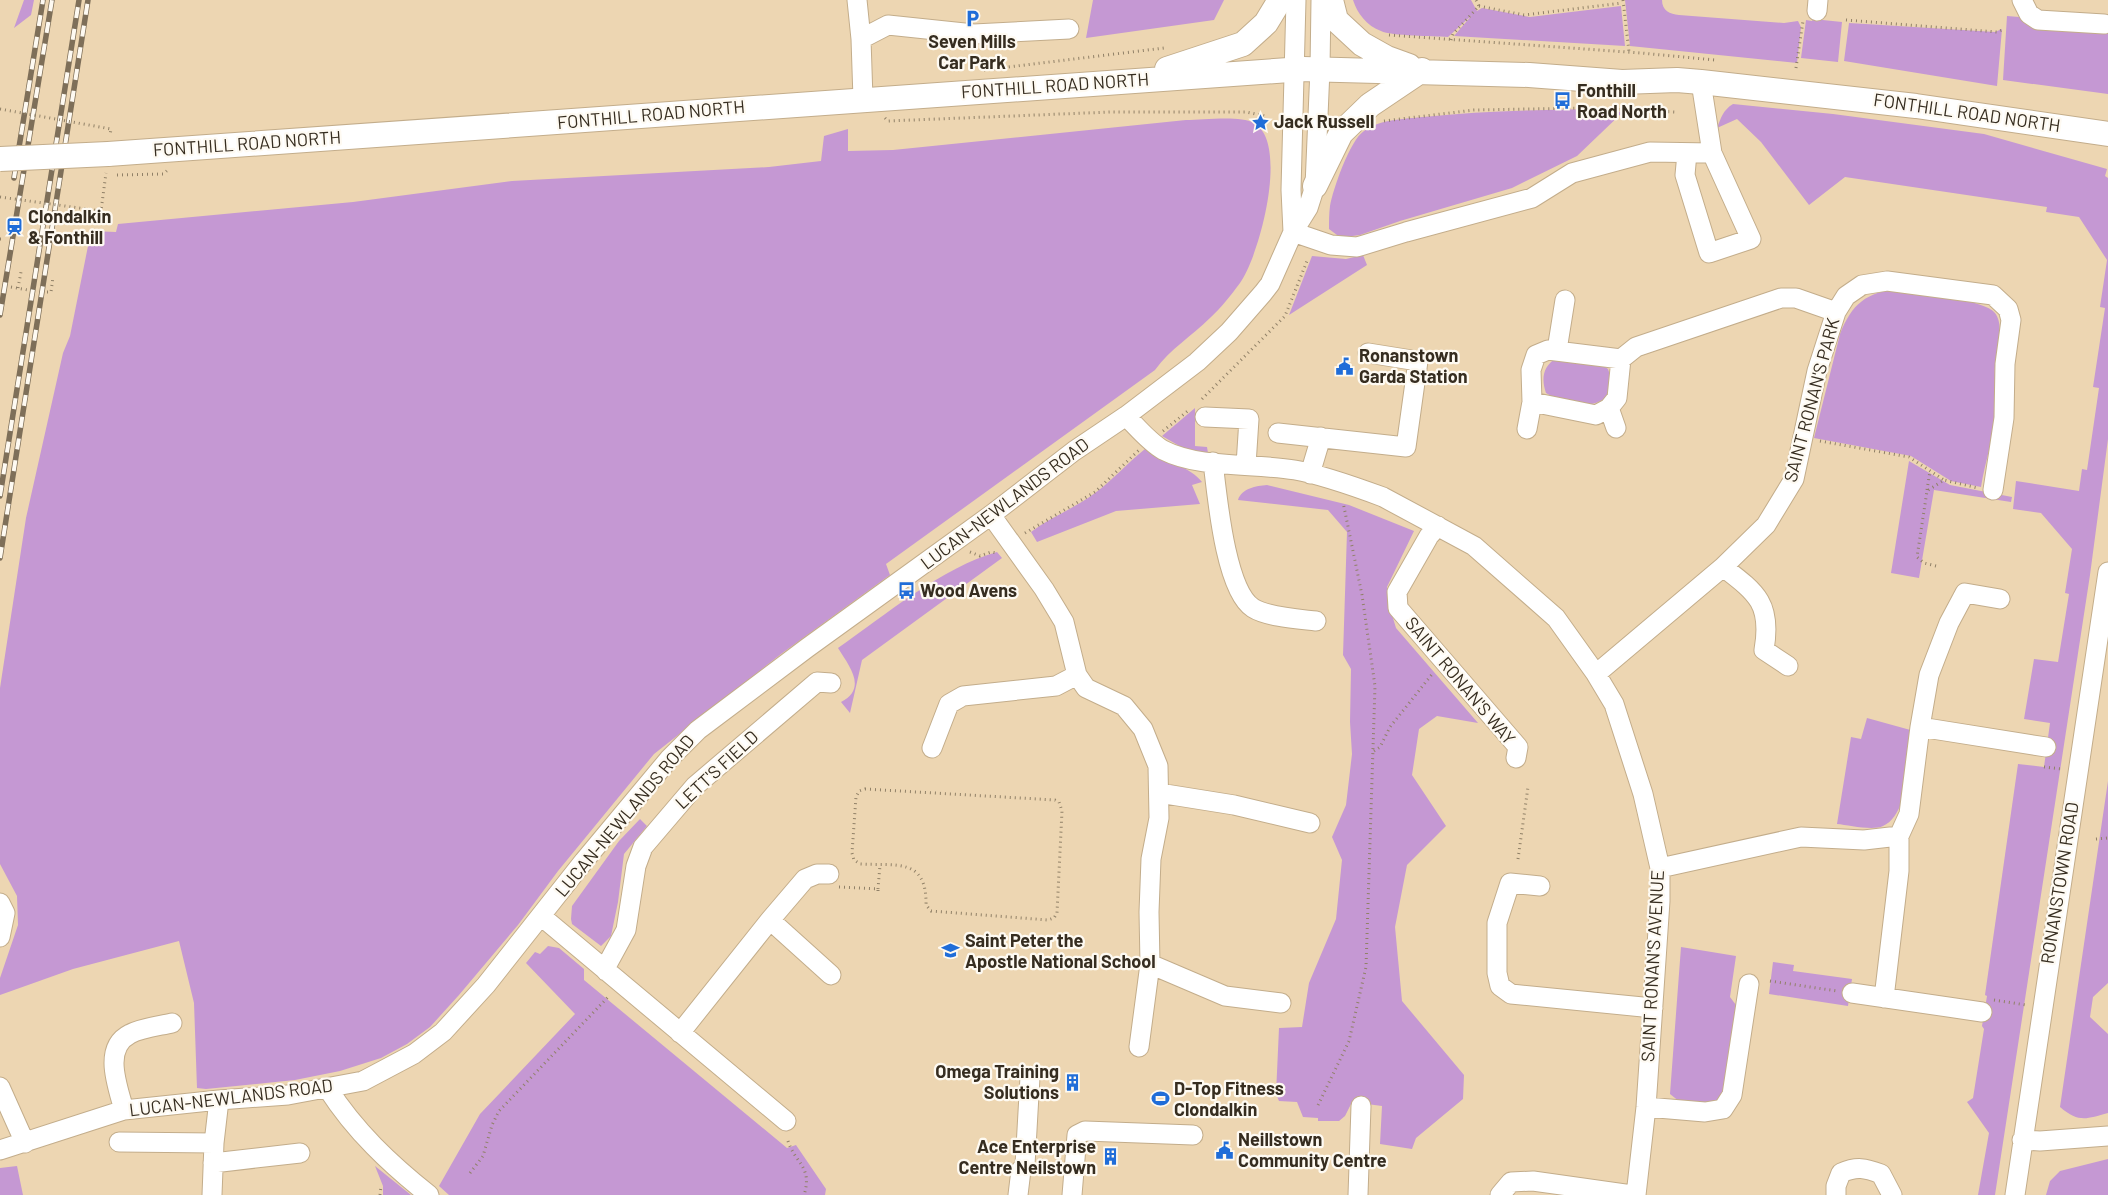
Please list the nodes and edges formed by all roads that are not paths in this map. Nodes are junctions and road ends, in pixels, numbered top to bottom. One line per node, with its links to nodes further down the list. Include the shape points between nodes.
1 (857, 0): 9 (street)
2 (1280, 0): 13 (main road, via 1266,23 1243,44)
3 (1296, 0): 10 (street, LUCAN-NEWLANDS ROAD)
4 (1321, 0): 11 (street, LUCAN-NEWLANDS ROAD)
5 (1331, 0): 12 (main road, via 1336,20 1362,44 1387,58)
6 (2022, 0): 7 (street, via 2029,14 2038,20)
7 (2104, 24)
8 (1069, 29): 9 (street, via 974,34 888,25)
9 (861, 39): 15 (street)
10 (1295, 69): 11 (main road, FONTHILL ROAD NORTH); 13 (main road, FONTHILL ROAD NORTH); 21 (street, LUCAN-NEWLANDS ROAD, via 1291,190)
11 (1320, 69): 12 (main road, FONTHILL ROAD NORTH); 20 (street, LUCAN-NEWLANDS ROAD)
12 (1422, 70): 14 (main road, FONTHILL ROAD NORTH, via 1622,82); 20 (main road, via 1370,105 1342,133)
13 (1124, 81): 15 (main road, FONTHILL ROAD NORTH)
14 (1701, 82): 16 (main road, FONTHILL ROAD NORTH, via 1925,107); 18 (street)
15 (863, 99): 19 (main road, FONTHILL ROAD NORTH, bridge, via 109,160)
16 (2108, 134)
17 (1687, 153): 18 (street); 18 (street, via 1685,175 1709,253 1751,239); 21 (street, via 1650,152 1572,173 1532,198 1357,247 1330,245)
18 (1712, 154)
19 (0, 160)
20 (1314, 186): 21 (street, LUCAN-NEWLANDS ROAD, via 1308,208)
21 (1293, 232): 29 (street, LUCAN-NEWLANDS ROAD, via 1270,284 1229,332 1198,362)
22 (1565, 300): 24 (street)
23 (1836, 312): 26 (street, via 1796,298 1781,298 1636,347); 38 (street, SAINT RONAN'S PARK, via 1846,296 1862,286 1887,280 1993,295 2008,308 2004,418); 41 (street, SAINT RONAN'S PARK, via 1817,372 1794,479 1766,524)
24 (1557, 350): 26 (street); 27 (street, via 1536,355 1531,370)
25 (1368, 353): 34 (street, via 1418,361 1406,447)
26 (1621, 359): 28 (street, via 1617,398)
27 (1532, 402): 28 (street, via 1596,415); 31 (street)
28 (1609, 408): 32 (street)
29 (1126, 416): 35 (street, SAINT RONAN'S AVENUE, via 1162,449 1182,457); 39 (street, LUCAN-NEWLANDS ROAD, via 1074,451)
30 (1205, 417): 36 (street, via 1249,419)
31 (1527, 428)
32 (1616, 428)
33 (1278, 432): 34 (street)
34 (1321, 437): 37 (street)
35 (1214, 462): 36 (street, SAINT RONAN'S AVENUE); 44 (street, via 1228,556 1239,590 1252,608)
36 (1246, 465): 37 (street, SAINT RONAN'S AVENUE)
37 (1310, 474): 40 (street, SAINT RONAN'S AVENUE, via 1383,497)
38 (1993, 490)
39 (991, 515): 47 (street, via 1064,622); 60 (street, LUCAN-NEWLANDS ROAD, via 698,730 669,759)
40 (1438, 526): 46 (street, SAINT RONAN'S AVENUE, via 1474,546 1556,618); 52 (street, SAINT RONAN'S WAY, via 1397,592 1398,608 1518,747)
41 (1723, 567): 45 (street, via 1761,602 1768,628 1764,650); 46 (street, SAINT RONAN'S PARK)
42 (2108, 572): 85 (street, RONANSTOWN ROAD)
43 (2000, 599): 49 (street, via 1965,594 1949,623 1929,675)
44 (1316, 621)
45 (1788, 666)
46 (1596, 674): 56 (street, SAINT RONAN'S AVENUE, via 1614,704 1620,722 1643,794)
47 (1076, 675): 51 (street, via 1056,686 962,696 950,704); 53 (street, via 1086,688 1124,706 1143,729 1158,766)
48 (831, 683): 64 (street, LETT'S FIELD, via 817,682 715,767 679,802 643,847 636,866 626,930)
49 (1920, 727): 50 (street); 55 (street, via 1909,814)
50 (2046, 747)
51 (932, 748)
52 (1516, 758)
53 (1159, 793): 54 (street, via 1234,805); 63 (street, via 1159,818 1151,859)
54 (1310, 823)
55 (1899, 836): 56 (street, via 1864,840 1801,837); 68 (street, via 1899,871)
56 (1660, 868): 71 (street, SAINT RONAN'S AVENUE)
57 (833, 881): 61 (street, via 817,874 805,879)
58 (1540, 886): 71 (street, via 1510,883 1497,923 1500,986 1511,994)
59 (0, 903): 62 (street, via 5,913)
60 (541, 916): 64 (street); 77 (street, LUCAN-NEWLANDS ROAD, via 486,985 443,1032 397,1064 363,1081)
61 (770, 920): 65 (street); 73 (street)
62 (0, 936)
63 (1150, 964): 69 (street, via 1225,996); 74 (street)
64 (606, 971): 73 (street)
65 (831, 975)
66 (1749, 984): 80 (street, via 1732,1094 1723,1109 1705,1112)
67 (1852, 993): 68 (street)
68 (1884, 998): 70 (street)
69 (1280, 1003)
70 (1987, 1006)
71 (1653, 1008): 80 (street, SAINT RONAN'S AVENUE)
72 (172, 1023): 81 (street, via 130,1034 120,1041 113,1056)
73 (680, 1033): 82 (street)
74 (1139, 1047)
75 (1030, 1077): 94 (street, via 1025,1165 1020,1170)
76 (0, 1086): 87 (street)
77 (328, 1089): 78 (street, LUCAN-NEWLANDS ROAD, via 288,1096); 93 (street, via 346,1116 379,1153)
78 (219, 1100): 81 (street, LUCAN-NEWLANDS ROAD); 88 (street)
79 (1361, 1106): 96 (street)
80 (1646, 1107): 98 (street, SAINT RONAN'S AVENUE)
81 (124, 1110): 87 (street, LUCAN-NEWLANDS ROAD)
82 (786, 1120)
83 (1193, 1135): 95 (street, via 1084,1131 1077,1135)
84 (2108, 1136): 85 (street)
85 (2022, 1140): 101 (street, RONANSTOWN ROAD)
86 (119, 1142): 88 (street)
87 (25, 1143): 89 (street, LUCAN-NEWLANDS ROAD)
88 (214, 1143): 91 (street)
89 (0, 1150)
90 (300, 1153): 91 (street)
91 (214, 1163): 92 (street)
92 (212, 1195)
93 (429, 1195)
94 (1018, 1195)
95 (1072, 1195)
96 (1358, 1195)
97 (1500, 1195): 98 (street, via 1511,1182 1534,1181)
98 (1634, 1195)
99 (1836, 1195): 100 (street, via 1841,1174 1852,1168 1881,1174)
100 (1892, 1195)
101 (2015, 1195)

